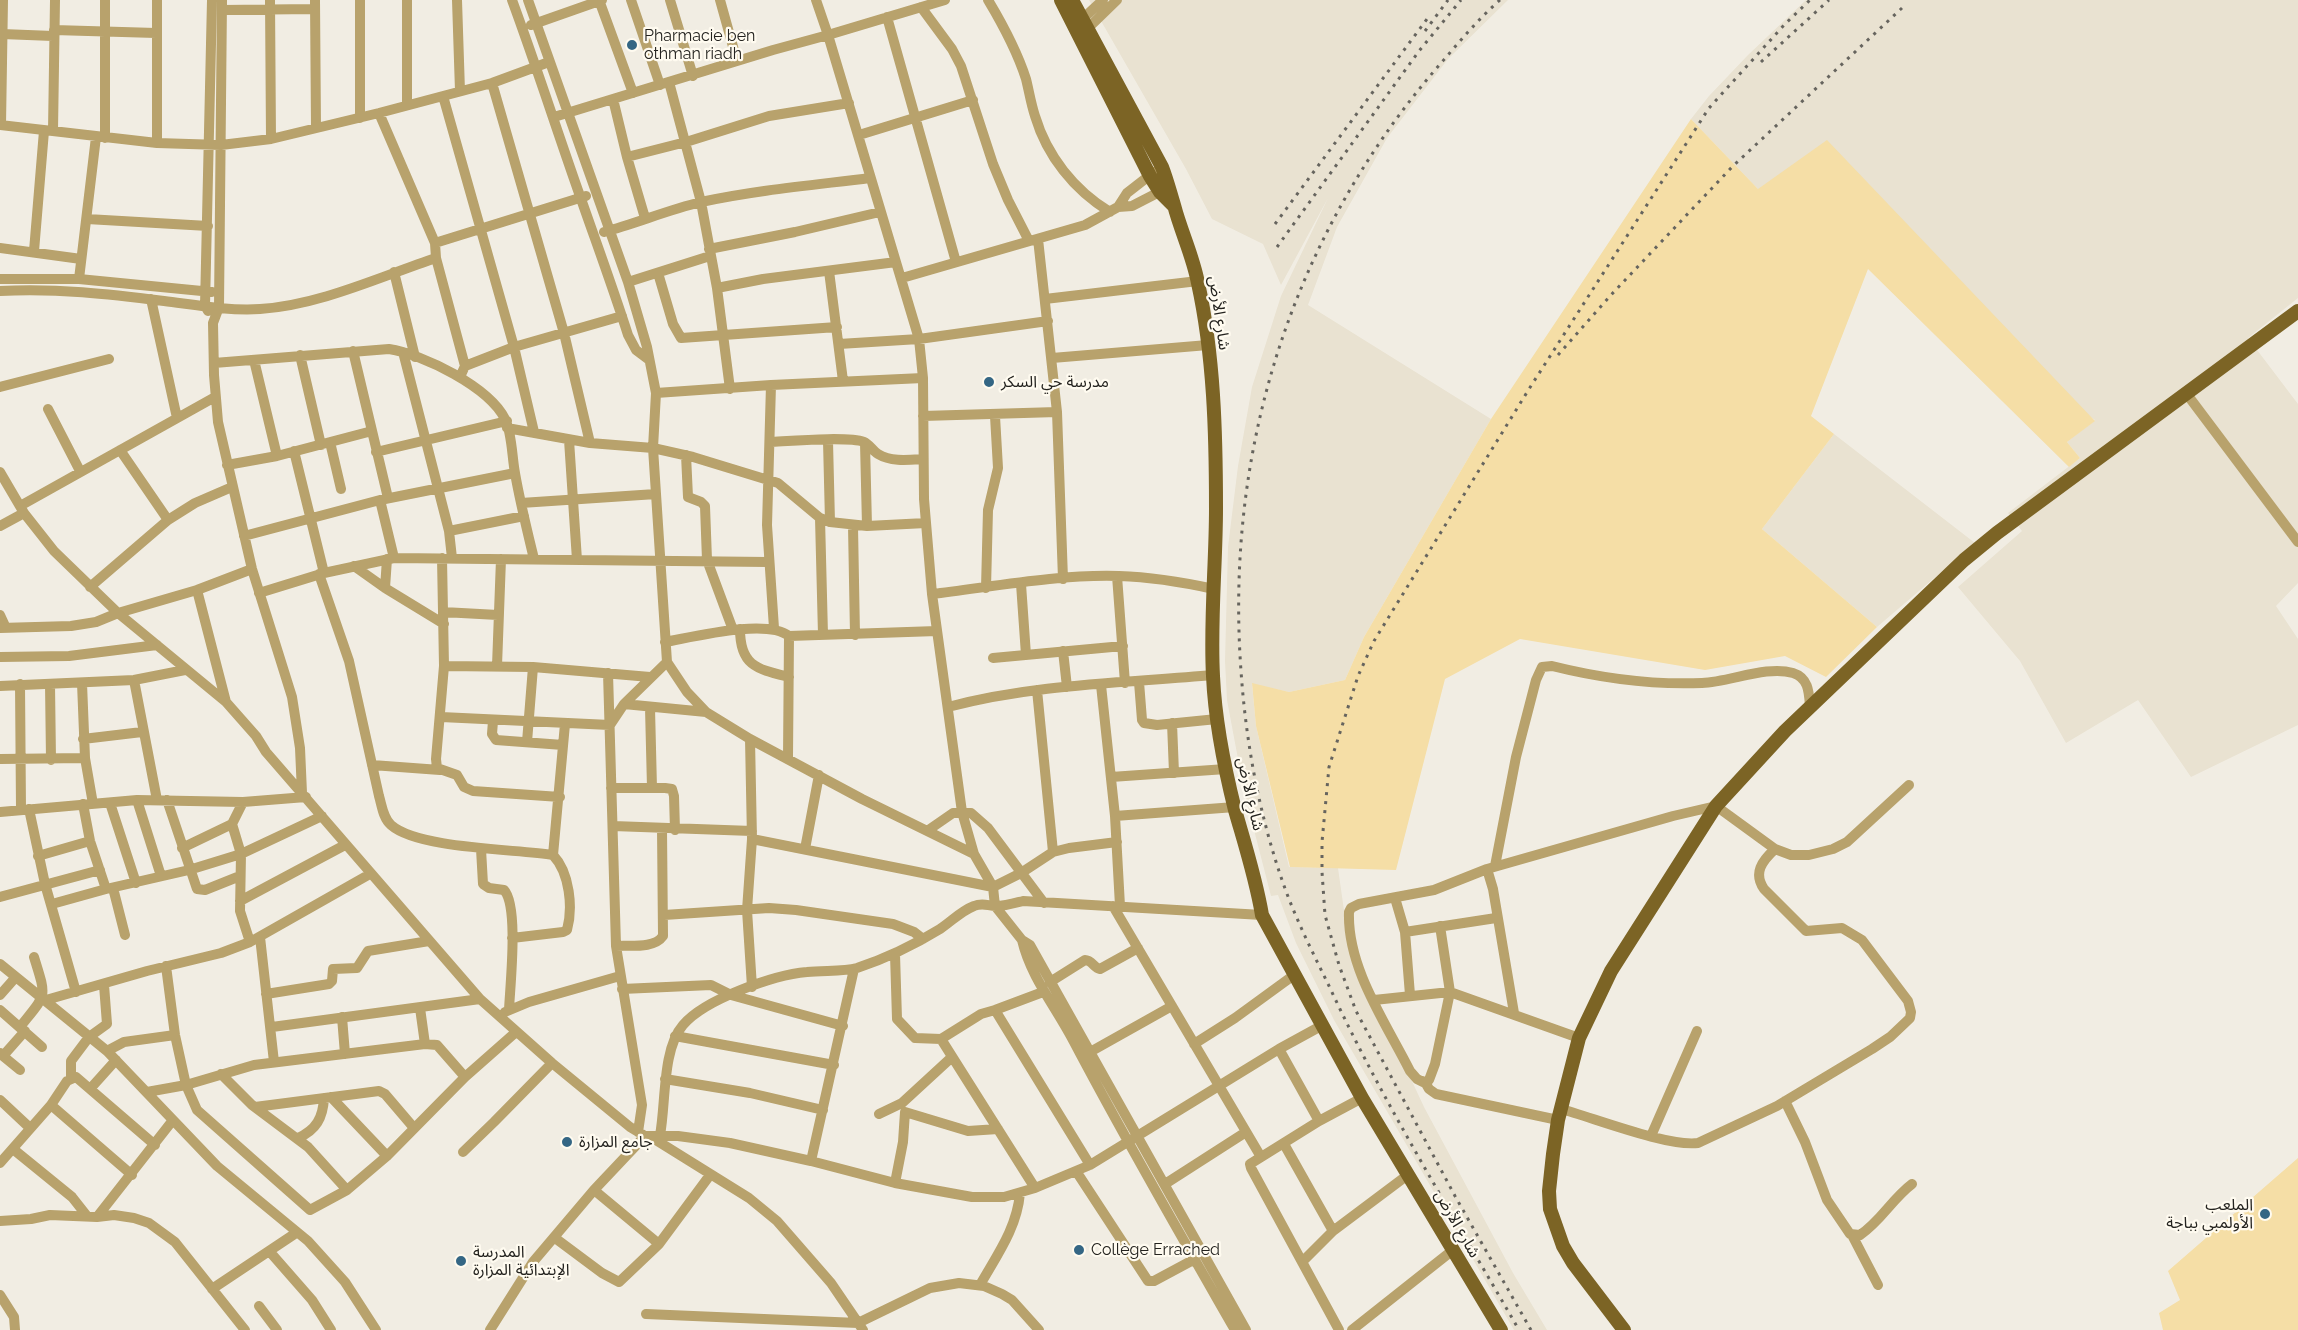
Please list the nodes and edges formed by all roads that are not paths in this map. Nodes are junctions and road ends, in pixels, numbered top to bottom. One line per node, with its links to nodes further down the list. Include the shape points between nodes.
1 (3, 0): 33 (street)
2 (55, 0): 31 (street)
3 (105, 0): 30 (street)
4 (157, 0): 32 (street)
5 (212, 0): 61 (street)
6 (360, 0): 51 (street)
7 (407, 0): 47 (street)
8 (457, 0): 41 (street)
9 (512, 0): 29 (street)
10 (528, 0): 27 (street)
11 (600, 0): 27 (street); 42 (street)
12 (631, 0): 40 (street)
13 (670, 0): 38 (street)
14 (720, 0): 35 (street)
15 (816, 0): 34 (street)
16 (945, 0): 25 (street)
17 (988, 0): 70 (street, via 1012,44 1052,156 1080,189)
18 (1061, 0): 28 (main road, شارع الأرض)
19 (1072, 0): 28 (main road, شارع الأرض)
20 (1103, 0): 28 (street)
21 (1118, 0): 28 (street)
22 (222, 5): 23 (street); 61 (street)
23 (271, 5): 24 (street); 58 (street)
24 (315, 5): 54 (street)
25 (921, 7): 26 (street); 45 (street, via 952,49)
26 (887, 17): 34 (street); 52 (street)
27 (536, 23): 29 (street); 36 (street)
28 (1081, 27): 63 (main road, شارع الأرض); 64 (main road, شارع الأرض)
29 (522, 28): 37 (street)
30 (105, 31): 31 (street); 32 (street); 57 (street)
31 (54, 33): 33 (street); 55 (street)
32 (156, 33): 60 (street)
33 (2, 34): 53 (street)
34 (828, 36): 35 (street); 46 (street)
35 (737, 61): 38 (street)
36 (549, 62): 37 (street); 48 (street)
37 (537, 67): 39 (street); 50 (street)
38 (693, 76): 40 (street)
39 (492, 83): 41 (street); 72 (street)
40 (664, 84): 42 (street); 59 (street)
41 (460, 91): 43 (street)
42 (633, 93): 44 (street)
43 (443, 96): 47 (street); 76 (street)
44 (613, 99): 48 (street); 62 (street)
45 (973, 100): 52 (street); 79 (street, via 1008,200)
46 (849, 103): 56 (street); 59 (street, via 769,116)
47 (407, 105): 49 (street)
48 (568, 112): 50 (street); 67 (street)
49 (379, 113): 51 (street); 80 (street)
50 (554, 117): 68 (street)
51 (360, 118): 54 (street)
52 (915, 119): 56 (street); 87 (street)
53 (0, 125): 55 (street)
54 (316, 128): 58 (street)
55 (48, 131): 57 (street); 82 (street)
56 (859, 135): 65 (street)
57 (100, 137): 60 (street); 74 (street)
58 (272, 139): 61 (street)
59 (686, 142): 62 (street); 69 (street)
60 (156, 143): 61 (street)
61 (216, 144): 75 (street); 99 (street)
62 (627, 157): 73 (street)
63 (1162, 167): 64 (street); 66 (main road, شارع الأرض)
64 (1150, 176): 66 (main road, شارع الأرض); 70 (street, via 1127,193)
65 (870, 178): 69 (street); 71 (street)
66 (1165, 189): 70 (street, via 1132,206); 94 (main road, شارع الأرض)
67 (596, 193): 68 (street); 77 (street)
68 (580, 198): 72 (street); 78 (street)
69 (701, 202): 73 (street); 83 (street)
70 (1114, 210): 79 (street, via 1085,225)
71 (880, 212): 83 (street); 86 (street)
72 (529, 214): 76 (street); 109 (street)
73 (645, 218): 77 (street)
74 (87, 219): 75 (street); 85 (street)
75 (208, 226): 98 (street)
76 (480, 227): 80 (street); 114 (street)
77 (610, 231): 78 (street); 95 (street)
78 (595, 235): 105 (street)
79 (1034, 240): 87 (street); 101 (street)
80 (435, 243): 84 (street)
81 (0, 248): 82 (street)
82 (34, 251): 85 (street)
83 (709, 253): 90 (street); 96 (street)
84 (436, 258): 89 (street); 124 (street)
85 (81, 259): 93 (street)
86 (896, 262): 88 (street); 91 (street)
87 (956, 262): 91 (street)
88 (829, 271): 96 (street); 108 (street)
89 (394, 272): 103 (street, via 308,300 261,309); 118 (street)
90 (658, 273): 95 (street); 110 (street, via 679,336 686,339)
91 (902, 278): 111 (street)
92 (0, 279): 93 (street)
93 (79, 279): 98 (street)
94 (1198, 281): 101 (street); 113 (main road, شارع الأرض)
95 (628, 282): 121 (street)
96 (717, 288): 110 (street)
97 (0, 291): 100 (street, via 50,289)
98 (206, 292): 99 (street); 102 (street)
99 (218, 293): 103 (street)
100 (151, 299): 102 (street); 138 (street)
101 (1045, 299): 106 (street)
102 (205, 306): 103 (street); 107 (street)
103 (219, 307): 107 (street)
104 (2298, 311): 132 (main road)
105 (622, 316): 109 (street); 121 (street, via 633,346)
106 (1048, 321): 111 (street); 119 (street)
107 (213, 323): 123 (street)
108 (837, 327): 110 (street); 112 (street)
109 (564, 333): 114 (street); 147 (street)
110 (722, 335): 130 (street)
111 (919, 339): 112 (street); 126 (street)
112 (839, 344): 127 (street)
113 (1208, 345): 119 (street); 197 (main road, شارع الأرض, via 1215,476)
114 (514, 347): 124 (street); 141 (street)
115 (353, 351): 116 (street); 117 (street); 140 (street)
116 (403, 352): 118 (street); 144 (street)
117 (300, 355): 122 (street); 148 (street)
118 (416, 357): 125 (street)
119 (1052, 358): 135 (street)
120 (109, 359): 129 (street)
121 (648, 359): 131 (street)
122 (254, 360): 123 (street); 154 (street)
123 (214, 363): 133 (street)
124 (465, 366): 125 (street)
125 (460, 377): 139 (street, via 487,396)
126 (923, 378): 127 (street); 136 (street)
127 (843, 381): 128 (street)
128 (771, 385): 130 (street); 145 (street)
129 (0, 387)
130 (730, 389): 131 (street)
131 (656, 393): 149 (street)
132 (2186, 393): 179 (street); 242 (main road, via 1964,560)
133 (215, 397): 138 (street); 156 (street)
134 (48, 409): 157 (street)
135 (1057, 412): 137 (street); 192 (street)
136 (923, 416): 137 (street); 155 (street)
137 (995, 416): 196 (street, via 998,468 988,510)
138 (177, 418): 150 (street)
139 (507, 425): 141 (street); 144 (street); 159 (street)
140 (372, 431): 148 (street); 152 (street)
141 (534, 432): 142 (street)
142 (569, 440): 147 (street); 166 (street)
143 (828, 441): 145 (street); 146 (street); 172 (street)
144 (424, 442): 152 (street); 162 (street)
145 (770, 442): 160 (street)
146 (865, 442): 155 (street, via 884,458); 176 (street)
147 (590, 443): 149 (street)
148 (326, 444): 151 (street); 163 (street)
149 (653, 448): 153 (street); 164 (street)
150 (120, 450): 157 (street); 171 (street)
151 (294, 451): 154 (street); 170 (street)
152 (376, 452): 165 (street)
153 (686, 455): 160 (street); 185 (street, via 688,497 705,506)
154 (277, 456): 156 (street)
155 (923, 459): 173 (street)
156 (227, 465): 161 (street)
157 (80, 471): 168 (street)
158 (0, 472): 168 (street)
159 (515, 472): 162 (street); 167 (street)
160 (769, 479): 172 (street); 187 (street)
161 (232, 487): 171 (street, via 195,502); 178 (street)
162 (438, 488): 165 (street); 177 (street)
163 (341, 489)
164 (656, 494): 166 (street); 186 (street)
165 (384, 499): 170 (street); 181 (street)
166 (573, 500): 167 (street); 184 (street)
167 (521, 503): 169 (street)
168 (22, 509): 174 (street); 194 (street, via 54,551)
169 (524, 516): 177 (street); 183 (street)
170 (310, 518): 178 (street); 190 (street)
171 (168, 520): 194 (street)
172 (825, 520): 175 (street); 210 (street)
173 (926, 523): 176 (street); 200 (street)
174 (0, 526)
175 (853, 526): 176 (street); 211 (street)
176 (867, 526)
177 (449, 531): 180 (street)
178 (244, 536): 189 (street)
179 (2298, 542)
180 (447, 558): 181 (street); 182 (street); 201 (street)
181 (391, 559): 188 (street); 195 (street)
182 (501, 559): 183 (street); 204 (street)
183 (534, 559): 184 (street)
184 (577, 560): 186 (street)
185 (707, 560): 186 (street); 187 (street); 208 (street)
186 (660, 561): 213 (street)
187 (768, 562): 207 (street)
188 (354, 566): 190 (street); 195 (street)
189 (252, 569): 198 (street); 199 (street)
190 (321, 574): 199 (street); 262 (street, via 349,661)
191 (1117, 576): 192 (street); 197 (street); 215 (street)
192 (1063, 579): 193 (street)
193 (1021, 584): 196 (street); 217 (street)
194 (90, 586): 202 (street)
195 (385, 588): 205 (street)
196 (986, 588): 200 (street)
197 (1214, 589): 226 (main road, شارع الأرض)
198 (197, 590): 202 (street); 239 (street)
199 (260, 593): 271 (street, via 292,697)
200 (932, 594): 209 (street)
201 (443, 612): 204 (street); 205 (street)
202 (118, 613): 206 (street, via 84,624); 214 (street)
203 (0, 615): 206 (street)
204 (498, 615): 222 (street)
205 (444, 624): 221 (street)
206 (3, 628)
207 (774, 628): 208 (street); 212 (street)
208 (736, 630): 213 (street); 228 (street, via 741,650 749,661 766,672)
209 (937, 631): 211 (street); 241 (street)
210 (824, 635): 211 (street); 212 (street)
211 (855, 635)
212 (789, 636): 228 (street)
213 (665, 642): 220 (street)
214 (157, 645): 218 (street, via 69,656); 224 (street)
215 (1123, 646): 216 (street); 232 (street)
216 (1063, 651): 217 (street); 237 (street)
217 (1026, 655): 219 (street)
218 (0, 657)
219 (993, 658)
220 (667, 662): 227 (street); 244 (street)
221 (444, 666): 222 (street); 245 (street)
222 (497, 666): 223 (street)
223 (533, 667): 225 (street); 248 (street)
224 (185, 670): 229 (street); 239 (street)
225 (608, 673): 227 (street); 251 (street)
226 (1213, 675): 230 (street); 246 (main road, شارع الأرض)
227 (650, 676): 240 (street)
228 (789, 678): 258 (street)
229 (134, 680): 231 (street); 252 (street)
230 (1139, 682): 232 (street); 249 (street, via 1144,723)
231 (82, 683): 234 (street); 253 (street)
232 (1125, 683): 235 (street)
233 (20, 684): 234 (street); 236 (street); 260 (street)
234 (50, 684): 261 (street)
235 (1101, 685): 237 (street); 267 (street)
236 (0, 686)
237 (1066, 687): 238 (street)
238 (1037, 690): 241 (street); 298 (street)
239 (226, 702): 271 (street)
240 (624, 704): 243 (street); 251 (street)
241 (948, 707): 282 (street)
242 (1809, 707): 278 (main road); 303 (street, via 1805,681 1785,672 1687,683 1612,678 1542,667 1516,757)
243 (650, 708): 244 (street); 270 (street)
244 (706, 712): 254 (street)
245 (441, 717): 247 (street); 263 (street, via 436,759)
246 (1217, 719): 249 (street); 264 (main road, شارع الأرض)
247 (493, 721): 248 (street); 255 (street, via 492,734 496,740)
248 (528, 722): 250 (street); 255 (street)
249 (1172, 723): 265 (street)
250 (565, 724): 251 (street); 256 (street)
251 (610, 725): 269 (street)
252 (142, 732): 253 (street); 274 (street)
253 (83, 739): 257 (street)
254 (750, 739): 258 (street); 290 (street)
255 (527, 742): 256 (street)
256 (563, 745): 272 (street)
257 (85, 758): 261 (street); 277 (street)
258 (788, 758): 266 (street)
259 (0, 759): 260 (street)
260 (20, 760): 261 (street); 280 (street)
261 (51, 760)
262 (372, 765): 263 (street); 295 (street, via 383,812 391,825 417,837)
263 (440, 770): 272 (street, via 457,775 464,787 473,791)
264 (1226, 770): 265 (street); 279 (main road, شارع الأرض)
265 (1174, 773): 267 (street)
266 (819, 775): 289 (street); 296 (street)
267 (1111, 777): 284 (street)
268 (1909, 784): 297 (street, via 1840,846 1798,856)
269 (611, 788): 270 (street); 286 (street)
270 (652, 788): 288 (street, via 673,791)
271 (304, 795): 276 (street); 283 (street)
272 (560, 797): 301 (street)
273 (137, 800): 274 (street); 275 (street); 308 (street)
274 (162, 800): 276 (street); 294 (street)
275 (110, 802): 277 (street); 310 (street)
276 (243, 802): 285 (street)
277 (88, 804): 280 (street); 291 (street)
278 (1716, 806): 297 (street); 303 (street); 374 (main road, via 1611,971)
279 (1235, 807): 284 (street); 323 (main road, شارع الأرض)
280 (25, 809): 281 (street); 302 (street)
281 (0, 812)
282 (962, 812): 289 (street, via 953,813); 300 (street); 306 (street, via 971,813 988,828)
283 (322, 816): 293 (street); 299 (street)
284 (1115, 816): 292 (street)
285 (232, 824): 294 (street); 299 (street)
286 (613, 826): 287 (street); 333 (street)
287 (662, 829): 288 (street); 322 (street)
288 (675, 830): 290 (street)
289 (927, 831): 300 (street)
290 (752, 835): 296 (street); 321 (street)
291 (90, 841): 302 (street); 304 (street)
292 (1117, 842): 298 (street); 320 (street)
293 (345, 845): 307 (street); 316 (street)
294 (182, 848): 305 (street)
295 (481, 849): 301 (street); 328 (street, via 483,884 504,890 510,898)
296 (805, 849): 312 (street)
297 (1775, 849): 402 (street, via 1760,865 1759,882 1764,889 1806,931 1842,928 1862,940 1908,1002 1911,1012 1908,1021 1890,1036)
298 (1053, 852): 306 (street)
299 (241, 854): 305 (street); 309 (street)
300 (974, 854): 312 (street)
301 (553, 855): 328 (street, via 561,865 567,887 567,930)
302 (38, 856): 311 (street)
303 (1491, 868): 315 (street, via 1450,885); 324 (street)
304 (100, 870): 311 (street); 313 (street)
305 (189, 870): 308 (street); 309 (street, via 194,885 201,891)
306 (1021, 873): 312 (street); 317 (street)
307 (370, 874): 330 (street); 332 (street)
308 (160, 876): 310 (street)
309 (240, 876): 316 (street)
310 (136, 883): 313 (street)
311 (45, 884): 314 (street); 318 (street)
312 (993, 887): 319 (street)
313 (110, 888): 318 (street); 327 (street)
314 (0, 897)
315 (1395, 898): 326 (street); 356 (street, via 1359,904 1349,912 1353,947)
316 (240, 902): 330 (street, via 240,911)
317 (1044, 903): 319 (street, via 1023,901); 320 (street)
318 (52, 904): 347 (street)
319 (995, 906): 329 (street, via 983,903 968,908); 331 (street)
320 (1117, 906): 323 (street); 334 (street)
321 (747, 910): 322 (street); 329 (street, via 796,910 883,922 908,929); 345 (street)
322 (664, 915): 333 (street, via 660,940)
323 (1262, 915): 340 (main road, شارع الأرض)
324 (1496, 918): 325 (street); 362 (street)
325 (1440, 926): 326 (street); 349 (street)
326 (1405, 932): 353 (street)
327 (124, 935)
328 (512, 938): 360 (street)
329 (923, 939): 335 (street)
330 (255, 940): 338 (street); 350 (street)
331 (1022, 940): 343 (street, via 1030,945); 348 (street)
332 (429, 941): 350 (street, via 368,951 357,968 333,969 329,984); 355 (street)
333 (616, 946): 341 (street)
334 (1138, 948): 343 (street, via 1100,969 1085,960); 357 (street)
335 (895, 954): 339 (street); 375 (street, via 897,1019 915,1038)
336 (34, 957): 354 (street)
337 (0, 964): 342 (street)
338 (166, 966): 344 (street); 371 (street)
339 (854, 969): 345 (street, via 804,972); 365 (street)
340 (1294, 975): 366 (main road, شارع الأرض); 377 (street)
341 (620, 976): 346 (street); 360 (street)
342 (15, 978): 351 (street); 354 (street)
343 (1050, 982): 381 (street)
344 (104, 985): 347 (street); 372 (street, via 106,1024)
345 (752, 987): 352 (street)
346 (622, 989): 352 (street, via 706,984); 415 (street)
347 (76, 992): 354 (street)
348 (1043, 992): 361 (street); 419 (street, via 1070,1034)
349 (1450, 992): 353 (street); 362 (street); 394 (street, via 1435,1064 1430,1080)
350 (266, 994): 367 (street)
351 (0, 995)
352 (731, 995): 365 (street); 373 (street, via 698,1011)
353 (1410, 995): 356 (street)
354 (44, 999): 368 (street); 372 (street)
355 (480, 999): 358 (street); 363 (street)
356 (1374, 1000): 394 (street, via 1410,1071)
357 (1172, 1006): 377 (street); 381 (street)
358 (420, 1008): 364 (street); 376 (street)
359 (0, 1010): 368 (street)
360 (509, 1010): 363 (street)
361 (995, 1010): 375 (street, via 971,1019); 428 (street)
362 (1514, 1013): 374 (street)
363 (497, 1016): 370 (street)
364 (342, 1017): 367 (street); 382 (street)
365 (843, 1026): 388 (street)
366 (1321, 1026): 379 (street); 400 (main road, شارع الأرض)
367 (272, 1027): 386 (street)
368 (22, 1029): 378 (street); 383 (street)
369 (1697, 1031): 416 (street)
370 (516, 1032): 387 (street); 391 (street)
371 (176, 1035): 380 (street, via 124,1042); 395 (street)
372 (89, 1036): 380 (street); 392 (street, via 71,1061)
373 (675, 1036): 388 (street); 393 (street)
374 (1579, 1038): 408 (main road)
375 (941, 1039): 384 (street)
376 (425, 1044): 382 (street); 391 (street, via 442,1050)
377 (1194, 1044): 396 (street)
378 (42, 1047)
379 (1279, 1049): 396 (street); 410 (street)
380 (107, 1051): 385 (street)
381 (1090, 1052): 417 (street)
382 (345, 1054): 386 (street)
383 (2, 1055): 389 (street)
384 (952, 1057): 405 (street); 413 (street)
385 (116, 1060): 397 (street); 398 (street)
386 (274, 1062): 390 (street)
387 (552, 1063): 415 (street); 423 (street)
388 (834, 1065): 406 (street)
389 (20, 1070)
390 (222, 1074): 395 (street); 404 (street)
391 (465, 1077): 412 (street)
392 (71, 1078): 397 (street, via 80,1079); 403 (street)
393 (665, 1079): 406 (street); 415 (street, via 663,1116)
394 (1425, 1082): 408 (street, via 1436,1094)
395 (186, 1085): 398 (street); 437 (street, via 202,1115 310,1209)
396 (1220, 1086): 414 (street); 417 (street)
397 (90, 1089): 421 (street)
398 (147, 1092): 409 (street)
399 (328, 1098): 404 (street); 412 (street, via 379,1091); 418 (street, via 313,1130); 424 (street)
400 (1362, 1098): 410 (street); 430 (main road, شارع الأرض)
401 (0, 1100): 411 (street)
402 (1785, 1101): 416 (street, via 1698,1143); 444 (street, via 1827,1200)
403 (51, 1105): 411 (street); 431 (street)
404 (255, 1107): 418 (street)
405 (903, 1107): 407 (street); 413 (street, via 968,1131); 433 (street, via 903,1142)
406 (823, 1110): 426 (street)
407 (879, 1114)
408 (1560, 1114): 416 (street); 456 (main road, via 1550,1209 1563,1246)
409 (173, 1120): 421 (street); 443 (street, via 217,1166)
410 (1319, 1121): 420 (street)
411 (30, 1128): 422 (street)
412 (414, 1128): 424 (street)
413 (998, 1130): 436 (street)
414 (1246, 1132): 425 (street); 434 (street)
415 (649, 1135): 426 (street, via 714,1140); 432 (street); 438 (street)
416 (1651, 1136)
417 (1139, 1137): 419 (street); 434 (street)
418 (298, 1138): 437 (street)
419 (1127, 1142): 428 (street); 449 (street)
420 (1284, 1144): 425 (street); 442 (street)
421 (156, 1145): 431 (street)
422 (13, 1149): 427 (street); 440 (street)
423 (463, 1152)
424 (387, 1156): 437 (street)
425 (1261, 1157): 450 (street, via 1251,1162 1251,1168)
426 (811, 1161): 433 (street)
427 (0, 1163)
428 (1090, 1165): 429 (street)
429 (1076, 1172): 436 (street); 449 (street, via 1148,1281)
430 (1409, 1174): 442 (street); 447 (main road, شارع الأرض)
431 (132, 1175): 440 (street)
432 (710, 1175): 446 (street); 459 (street, via 749,1198 777,1221 831,1283)
433 (895, 1183): 439 (street, via 983,1198)
434 (1165, 1184): 468 (street)
435 (1912, 1184): 444 (street, via 1870,1228)
436 (1035, 1188): 439 (street)
437 (347, 1190)
438 (594, 1190): 445 (street); 446 (street)
439 (1020, 1193): 451 (street, via 1017,1218)
440 (92, 1216): 441 (street, via 50,1215); 453 (street, via 126,1216 149,1223 175,1242)
441 (0, 1221)
442 (1333, 1231): 450 (street)
443 (296, 1233): 448 (street); 464 (street, via 345,1282)
444 (1852, 1235): 452 (street)
445 (555, 1238): 446 (street, via 617,1282); 465 (street, via 533,1262)
446 (659, 1244)
447 (1453, 1250): 470 (street); 471 (main road, شارع الأرض)
448 (270, 1252): 453 (street); 463 (street, via 312,1300)
449 (1195, 1259): 467 (street)
450 (1302, 1262): 469 (street)
451 (980, 1285): 459 (street, via 959,1283 930,1288); 466 (street, via 1012,1300)
452 (1878, 1285)
453 (212, 1289): 461 (street)
454 (0, 1296): 460 (street, via 14,1317)
455 (259, 1306): 462 (street)
456 (1607, 1308): 472 (main road); 473 (main road)
457 (646, 1314): 458 (street)
458 (808, 1325): 459 (street)
459 (861, 1326)
460 (15, 1330)
461 (245, 1330)
462 (277, 1330)
463 (331, 1330)
464 (376, 1330)
465 (490, 1330)
466 (1039, 1330)
467 (1235, 1330)
468 (1246, 1330)
469 (1339, 1330)
470 (1352, 1330)
471 (1500, 1330)
472 (1616, 1330)
473 (1624, 1330)

